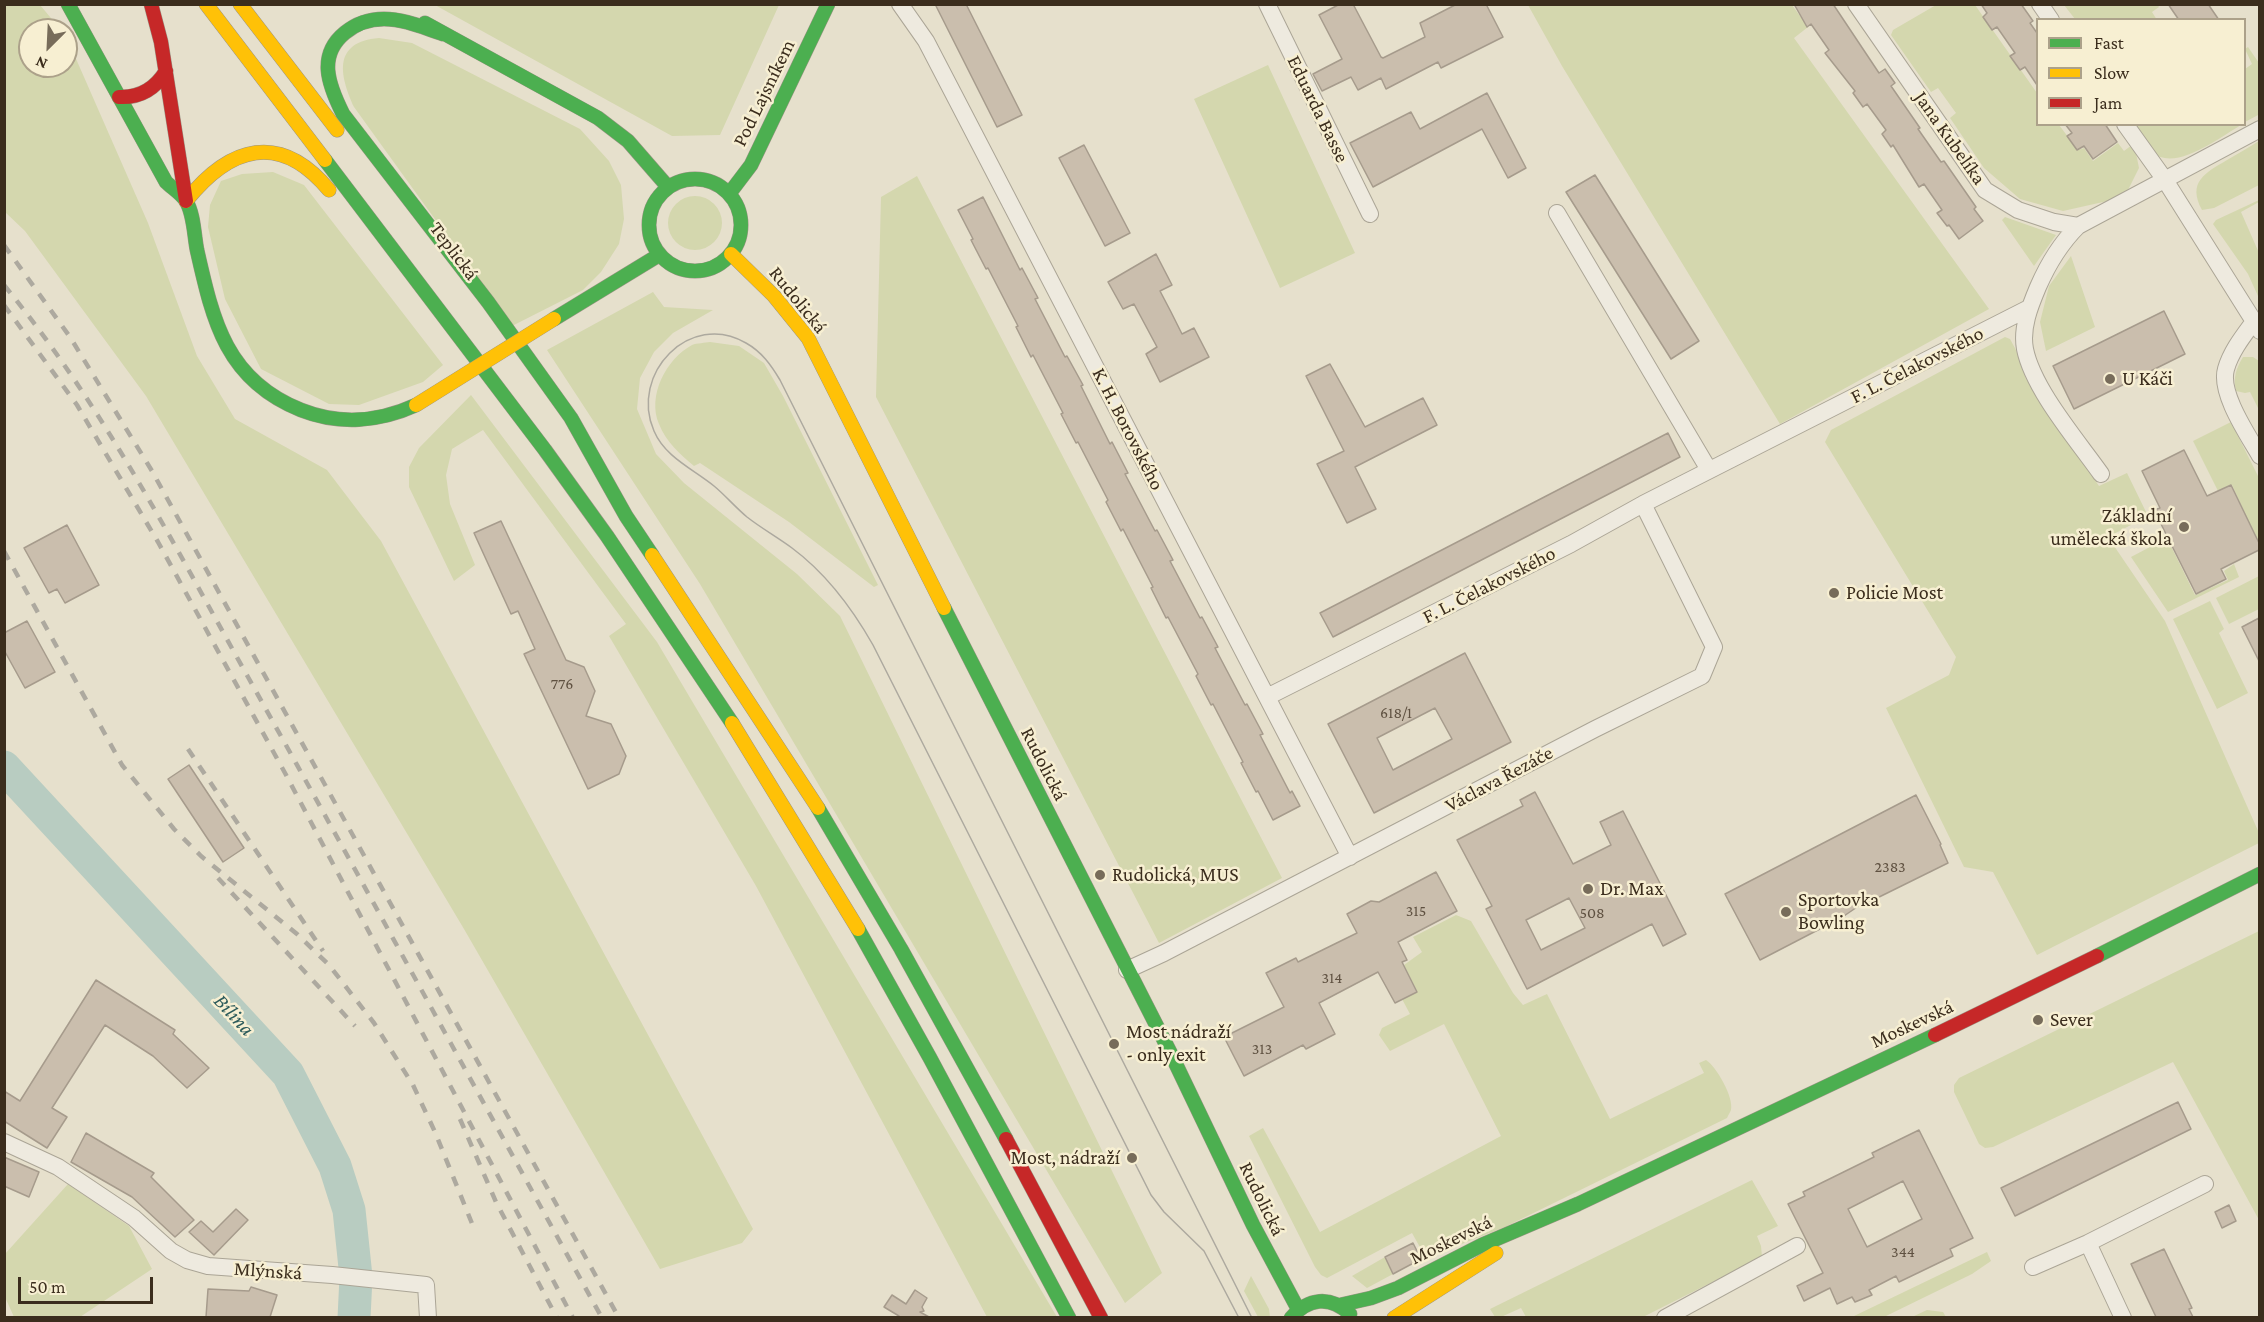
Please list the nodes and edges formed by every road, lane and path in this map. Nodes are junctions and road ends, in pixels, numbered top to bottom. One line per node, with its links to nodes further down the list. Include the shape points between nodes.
1 (68, 4): 14 (main road)
2 (152, 4): 13 (main road)
3 (206, 4): 39 (main road)
4 (240, 4): 17 (main road)
5 (391, 4): 12 (main road)
6 (828, 4): 20 (main road, Pod Lajsníkem, via 750,165)
7 (900, 4): 40 (street, K. H. Borovského, via 926,41)
8 (1267, 4): 24 (street, Eduarda Basse)
9 (1856, 4): 25 (street, Jana Kubelíka, via 1985,190 2018,210)
10 (2040, 4): 11 (street)
11 (2050, 18)
12 (443, 34): 19 (main road, via 598,118 628,141); 38 (main road, via 394,20 363,21 349,28 332,48 328,64 333,94 343,114 571,418)
13 (166, 71): 14 (main road, via 150,91 135,97); 22 (main road)
14 (119, 97): 22 (main road, via 166,182)
15 (2127, 126): 18 (street)
16 (2259, 129): 18 (street)
17 (342, 137)
18 (2165, 180): 25 (street); 29 (street)
19 (668, 187): 20 (main road, via 693,178 719,185); 27 (main road, via 657,197 648,226)
20 (729, 194): 26 (main road, via 741,217 738,243)
21 (334, 197): 22 (main road, via 306,166 280,153 266,153 244,156 217,171 195,188)
22 (186, 201): 27 (main road, bridge, via 206,289 231,355 263,389 284,403 336,420 382,418 416,405)
23 (1557, 213): 35 (street)
24 (1370, 214)
25 (2078, 226): 28 (street, via 2049,262)
26 (731, 254): 27 (main road, via 709,269 695,271 670,264); 43 (main road, Rudolická, via 774,296 808,338)
27 (659, 255)
28 (2029, 308): 35 (street, F. L. Čelakovského); 36 (street, via 2025,348 2036,382)
29 (2257, 326): 34 (street, via 2236,345 2225,371 2227,395)
30 (499, 343): 32 (main road)
31 (457, 357): 39 (main road, via 545,470)
32 (513, 361)
33 (533, 388): 38 (main road)
34 (2259, 456)
35 (1709, 470): 37 (street, F. L. Čelakovského)
36 (2101, 474)
37 (1642, 504): 40 (street, F. L. Čelakovského, via 1571,544); 41 (street, Václava Řezáče, via 1714,647 1702,676)
38 (632, 525): 54 (main road, via 831,828 956,1048)
39 (607, 536): 53 (main road, via 746,744 862,936)
40 (1267, 697): 41 (street, K. H. Borovského)
41 (1350, 857): 43 (street, Václava Řezáče)
42 (2259, 874): 46 (main road, Moskevská, via 2025,993)
43 (1127, 970): 51 (main road, Rudolická)
44 (5, 1142): 52 (street, Mlýnská, via 58,1167 134,1218 187,1260 208,1266 426,1285)
45 (2205, 1184): 47 (street)
46 (1578, 1204): 50 (main road, Moskevská, via 1482,1245 1398,1288); 56 (main road, Moskevská)
47 (2088, 1243): 49 (street); 58 (street)
48 (1797, 1246): 57 (street)
49 (2033, 1267)
50 (1340, 1305): 51 (main road, Rudolická, via 1318,1300); 55 (main road)
51 (1294, 1313)
52 (428, 1317)
53 (1069, 1317)
54 (1101, 1317)
55 (1352, 1317)
56 (1394, 1317)
57 (1665, 1317)
58 (2123, 1317)

